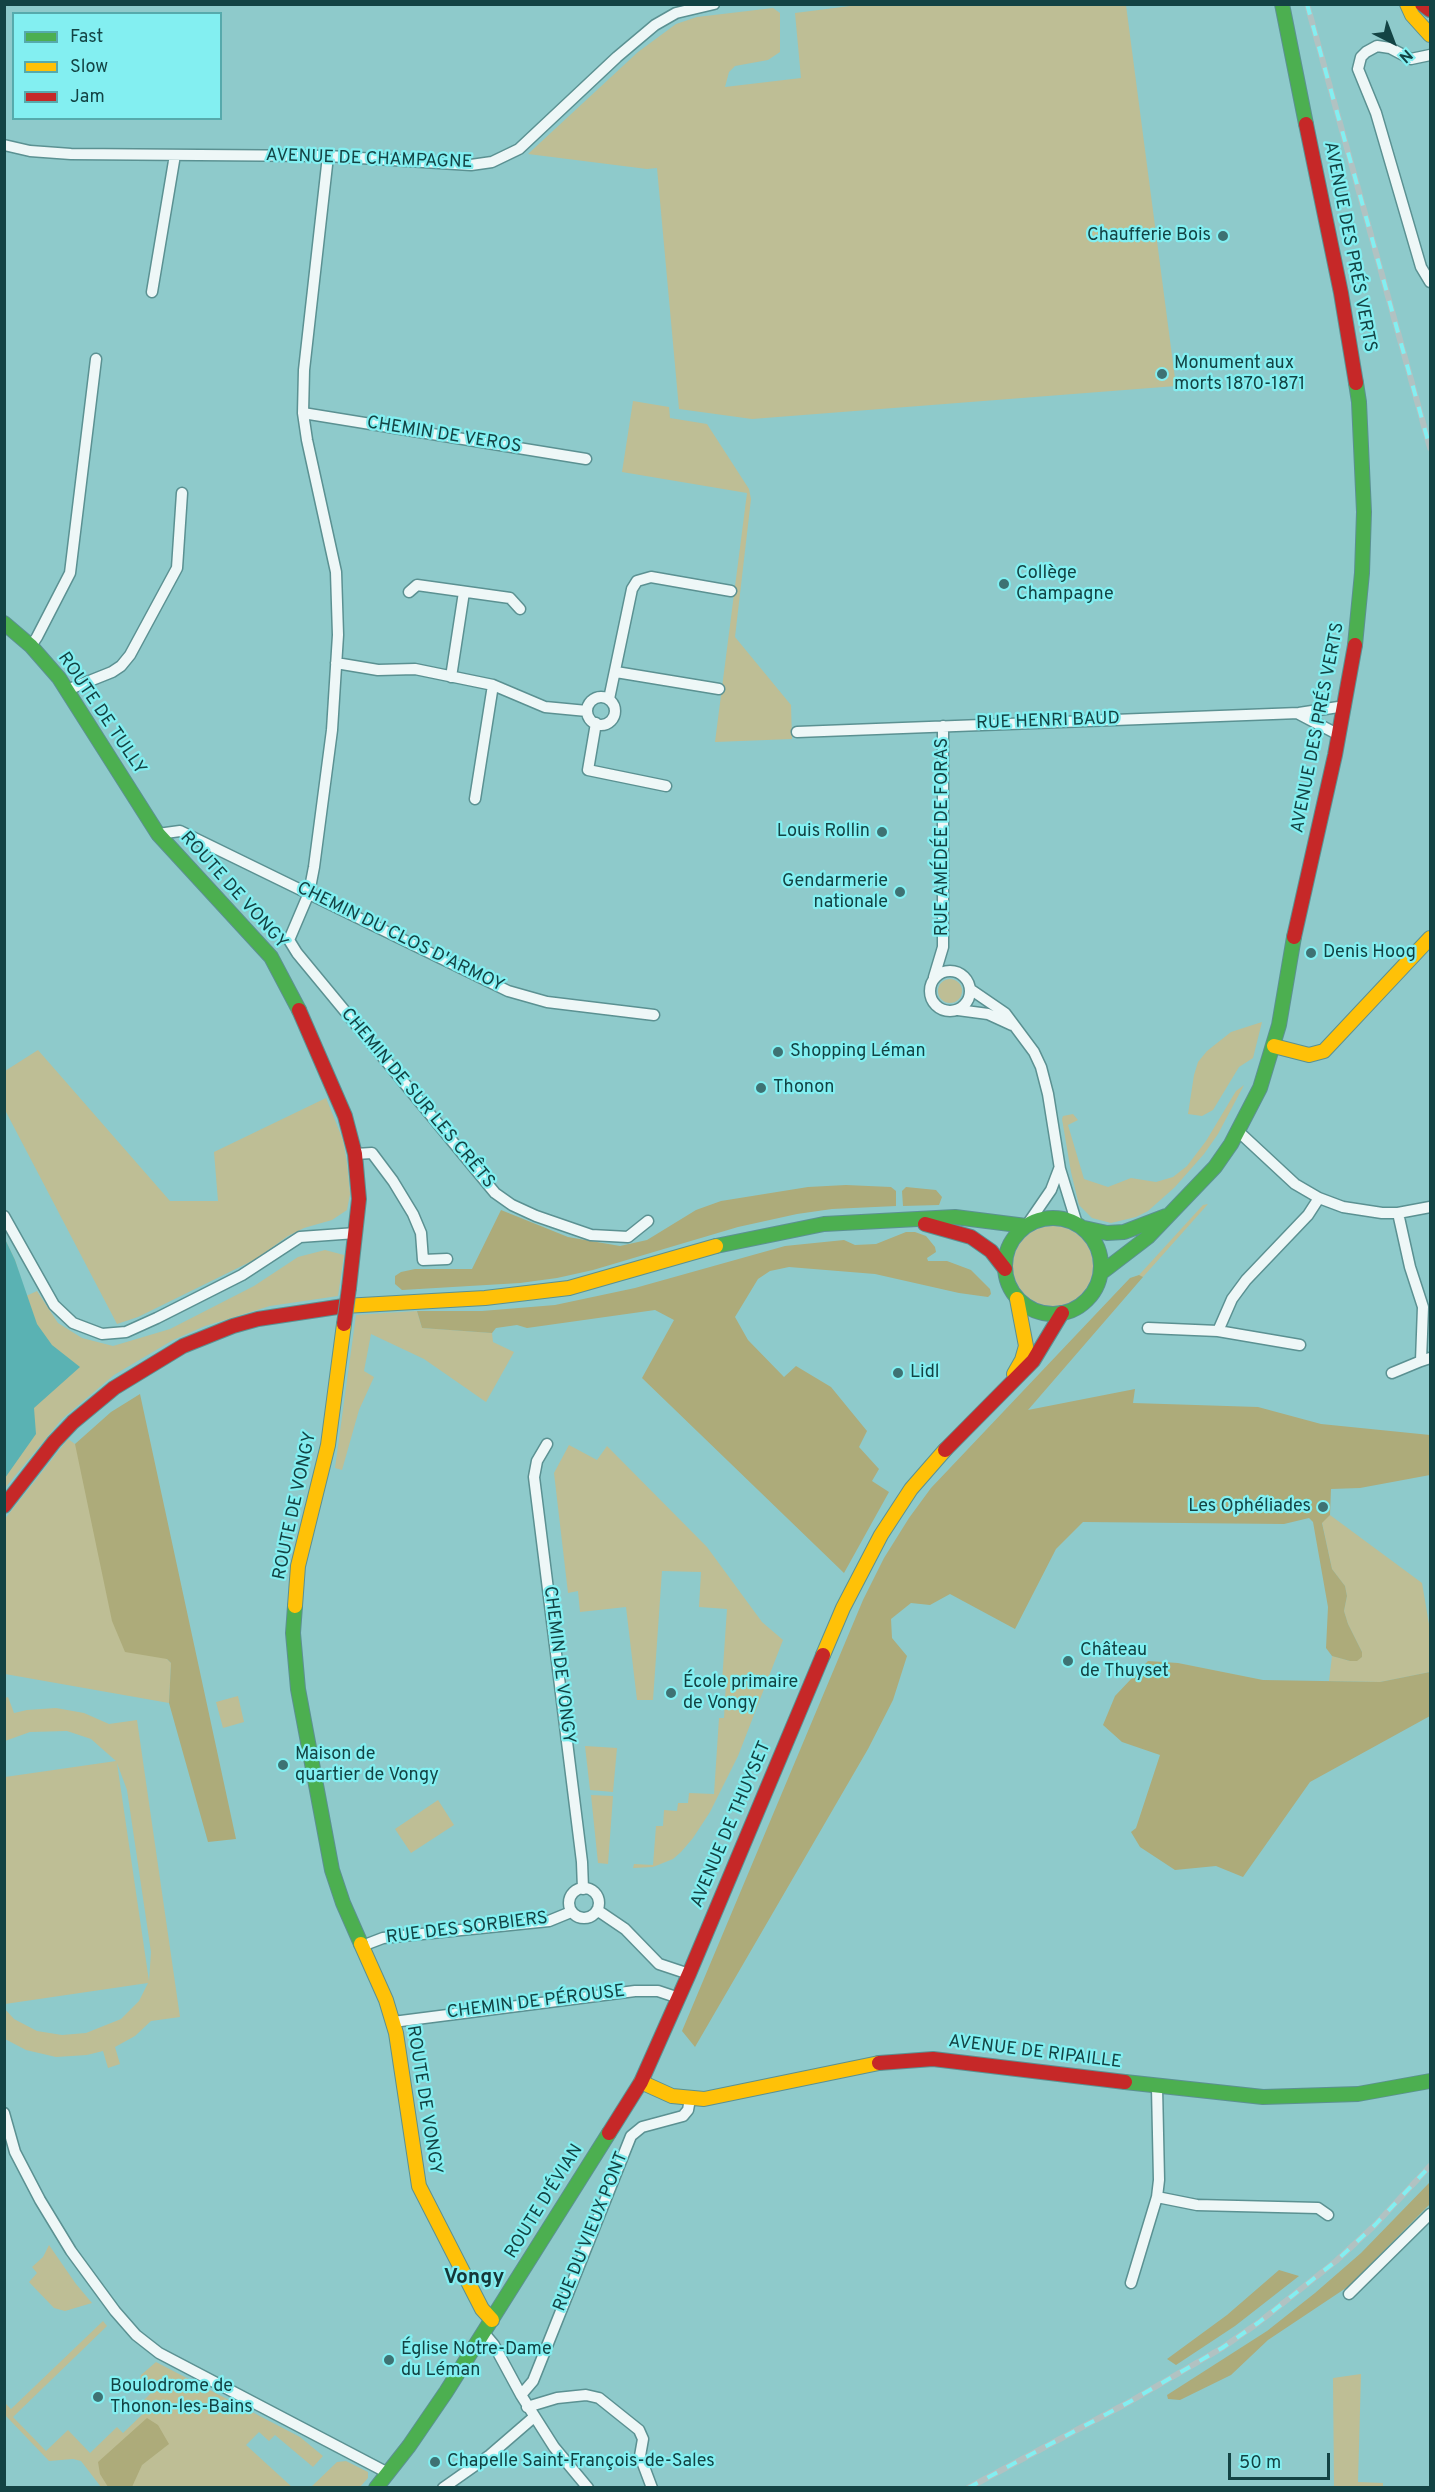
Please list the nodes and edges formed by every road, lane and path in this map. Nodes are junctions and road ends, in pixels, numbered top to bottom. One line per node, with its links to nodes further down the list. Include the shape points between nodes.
1 (714, 4): 10 (street, AVENUE DE CHAMPAGNE, via 676,13 655,25 527,141 501,159 471,165)
2 (1281, 4): 30 (street, AVENUE DES PRÉS VERTS, via 1341,293 1360,411 1363,563 1358,627)
3 (1407, 4): 6 (street)
4 (1422, 4): 5 (street)
5 (1431, 10)
6 (1431, 35)
7 (1431, 55): 11 (street, via 1411,58 1377,46 1361,57 1358,69 1376,113 1421,267)
8 (4, 145): 9 (street, AVENUE DE CHAMPAGNE, via 71,154)
9 (175, 155): 10 (street, AVENUE DE CHAMPAGNE); 12 (street)
10 (328, 156): 14 (street, via 304,370)
11 (1431, 282)
12 (152, 292)
13 (96, 359): 22 (street, via 70,573)
14 (303, 413): 15 (street, CHEMIN DE VEROS); 23 (street, via 336,572)
15 (586, 459)
16 (182, 493): 28 (street, via 177,568 130,655 111,672)
17 (731, 591): 24 (street, via 651,577 637,581 632,589)
18 (409, 592): 19 (street, via 417,585)
19 (464, 592): 20 (street, via 510,598); 25 (street)
20 (520, 609)
21 (4, 622): 22 (street, ROUTE DE TULLY)
22 (31, 646): 28 (street, ROUTE DE TULLY)
23 (336, 663): 25 (street); 40 (street, via 328,766)
24 (616, 672): 27 (street); 29 (street)
25 (451, 676): 26 (street)
26 (493, 685): 31 (street, via 545,707); 38 (street)
27 (719, 689)
28 (68, 690): 39 (street, ROUTE DE TULLY)
29 (609, 699): 31 (street, via 594,698); 33 (street, via 614,707 613,717 606,723)
30 (1345, 706): 32 (street, RUE HENRI BAUD); 36 (street, AVENUE DES PRÉS VERTS)
31 (588, 711): 33 (street)
32 (1299, 713): 34 (street, RUE HENRI BAUD); 36 (street)
33 (596, 723): 37 (street, via 588,770)
34 (943, 726): 35 (street, RUE HENRI BAUD); 42 (street, RUE AMÉDÉE DE FORAS)
35 (796, 732)
36 (1339, 735): 49 (street, AVENUE DES PRÉS VERTS)
37 (666, 786)
38 (475, 800)
39 (158, 834): 40 (street, CHEMIN DU CLOS D'ARMOY, via 180,831); 51 (street, ROUTE DE VONGY, via 241,922 279,970 342,1108)
40 (309, 893): 47 (street, CHEMIN DU CLOS D'ARMOY, via 508,991 547,1002); 58 (street, CHEMIN DE SUR LES CRÊTS, via 289,940 495,1193 536,1216 591,1235 628,1237)
41 (1431, 938): 49 (street, via 1323,1051 1309,1055)
42 (943, 947): 43 (street, RUE AMÉDÉE DE FORAS); 44 (street, RUE AMÉDÉE DE FORAS)
43 (956, 971): 44 (street); 45 (street, via 967,979)
44 (934, 977): 46 (street, via 929,991 932,1001 943,1011)
45 (970, 989): 46 (street, via 966,1003); 48 (street, via 998,1006)
46 (958, 1010): 48 (street, via 992,1015)
47 (654, 1015)
48 (1015, 1026): 52 (street, via 1034,1052 1044,1075)
49 (1274, 1046): 50 (street, AVENUE DES PRÉS VERTS, via 1260,1088)
50 (1239, 1131): 53 (street, via 1295,1184); 56 (street, via 1215,1167)
51 (355, 1154): 62 (street, ROUTE DE VONGY, via 359,1199); 63 (street, via 372,1153 393,1181 421,1233 423,1260)
52 (1059, 1169): 60 (street, via 1051,1190); 61 (street)
53 (1319, 1198): 55 (street, via 1343,1207); 69 (street, via 1308,1215 1246,1280 1232,1299)
54 (1431, 1207): 55 (street)
55 (1398, 1213): 71 (street, via 1423,1307)
56 (1167, 1215): 61 (street, via 1115,1233); 65 (street, via 1148,1238)
57 (4, 1216): 62 (street, via 54,1305 73,1323 102,1334 126,1332 157,1318 242,1275 300,1237)
58 (648, 1221)
59 (910, 1221): 60 (street, via 956,1217); 64 (street, via 971,1237 991,1251); 75 (street, via 847,1222 779,1231 558,1289 485,1298 338,1306 285,1313 233,1326 175,1350 107,1393 54,1442)
60 (1026, 1226): 61 (street, via 1049,1217); 64 (street, via 1009,1245)
61 (1081, 1226): 65 (street, via 1098,1248)
62 (356, 1233): 79 (street, ROUTE DE VONGY, bridge, via 328,1445 298,1566 293,1646 324,1839 336,1886)
63 (447, 1259)
64 (1005, 1269): 66 (street, via 1008,1285)
65 (1101, 1273): 67 (street, via 1088,1299)
66 (1017, 1299): 67 (street, via 1038,1311); 73 (street, AVENUE DE THUYSET, via 1026,1346)
67 (1062, 1313): 73 (street, AVENUE DE THUYSET, via 1033,1361)
68 (1148, 1328): 69 (street)
69 (1218, 1331): 70 (street)
70 (1300, 1346)
71 (1426, 1359): 72 (street)
72 (1392, 1373)
73 (1009, 1383): 80 (street, AVENUE DE THUYSET, via 922,1475 867,1559)
74 (547, 1444): 76 (street, CHEMIN DE VONGY, via 537,1461 534,1477)
75 (4, 1506)
76 (583, 1888): 77 (street, via 596,1895); 78 (street, via 571,1897)
77 (597, 1910): 78 (street, via 585,1918); 80 (street, via 625,1929 659,1964)
78 (571, 1912): 79 (street, RUE DES SORBIERS, via 549,1921 380,1939)
79 (362, 1946): 82 (street, ROUTE DE VONGY)
80 (689, 1974): 81 (street, AVENUE DE THUYSET)
81 (679, 1998): 82 (street, CHEMIN DE PÉROUSE, via 658,1991 635,1991); 84 (street, AVENUE DE THUYSET)
82 (393, 2022): 93 (street, ROUTE DE VONGY, via 421,2191)
83 (1431, 2081): 85 (street, AVENUE DE RIPAILLE, via 1391,2090 1313,2096 1234,2095)
84 (641, 2082): 86 (street, AVENUE DE RIPAILLE, via 664,2094); 93 (street, ROUTE D'ÉVIAN)
85 (1157, 2087): 86 (street, AVENUE DE RIPAILLE, via 956,2061 910,2059 718,2097); 88 (street)
86 (690, 2099): 95 (street, RUE DU VIEUX PONT, via 688,2110 680,2117 642,2127 631,2136 533,2381)
87 (4, 2113): 98 (street, via 15,2151 65,2242 136,2335 159,2353)
88 (1157, 2197): 90 (street, via 1197,2205 1318,2208); 91 (street)
89 (1431, 2214): 92 (street)
90 (1328, 2215)
91 (1131, 2283)
92 (1349, 2294)
93 (492, 2320): 94 (street, ROUTE D'ÉVIAN)
94 (484, 2333): 95 (street); 98 (street, ROUTE D'ÉVIAN)
95 (520, 2395): 96 (street)
96 (527, 2407): 97 (street); 102 (street, via 557,2398 599,2398 639,2430 643,2439 640,2456)
97 (534, 2417): 100 (street, via 490,2455); 101 (street, via 557,2452)
98 (388, 2473): 99 (street, ROUTE D'ÉVIAN)
99 (376, 2487)
100 (443, 2487)
101 (588, 2487)
102 (652, 2487)

